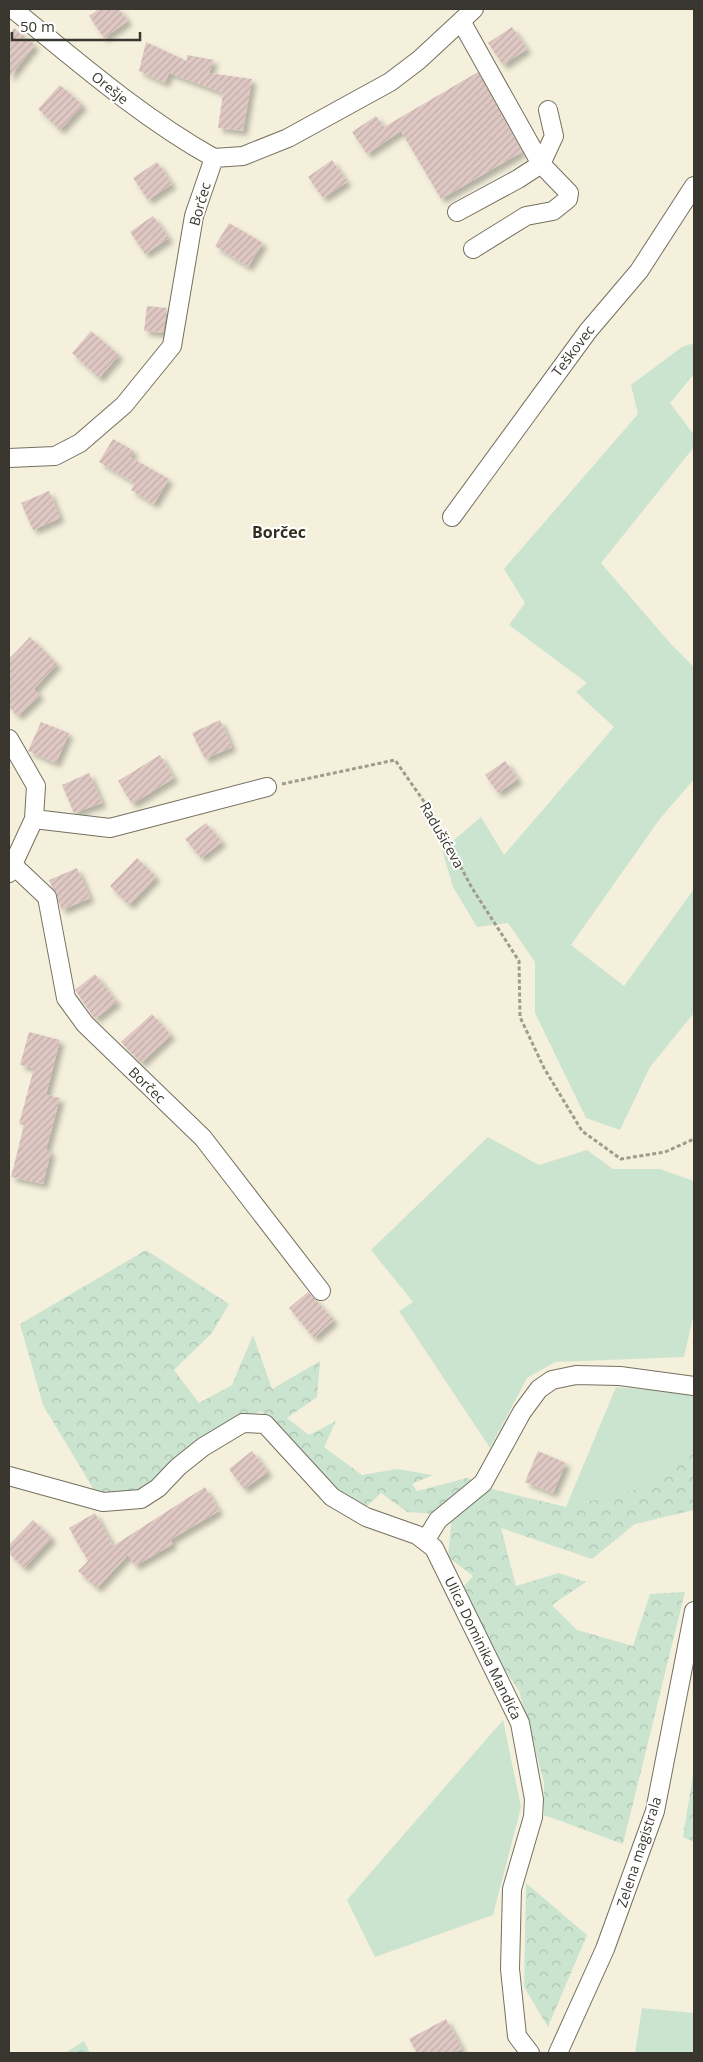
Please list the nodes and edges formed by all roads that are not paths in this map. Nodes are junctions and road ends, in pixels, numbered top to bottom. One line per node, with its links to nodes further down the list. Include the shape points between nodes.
1 (13, 9): 5 (street, Orešje, via 128,104)
2 (474, 9): 3 (street)
3 (461, 21): 5 (street, via 420,60 390,82 288,138 243,156); 6 (street)
4 (548, 110): 6 (street, via 554,136)
5 (214, 158): 10 (street, Borčec, via 194,216 172,346 124,405 80,443 56,456)
6 (541, 164): 8 (street); 9 (street, via 569,193 568,199 553,211 526,216)
7 (694, 186): 11 (street, Teškovec, via 639,271 588,331)
8 (457, 212)
9 (473, 249)
10 (9, 458)
11 (452, 517)
12 (9, 739): 14 (street, Borčec, via 36,786)
13 (267, 787): 14 (street, via 110,828)
14 (34, 819): 15 (street, Borčec)
15 (11, 869): 16 (street, Borčec, via 47,898 66,998 85,1024 203,1138)
16 (321, 1291)
17 (694, 1386): 19 (street, via 620,1376 576,1375 552,1380 539,1389 522,1412 484,1484 438,1520)
18 (9, 1476): 19 (street, Ulica Dominika Mandića, via 103,1502 142,1499 203,1447 243,1423 265,1424 332,1497 366,1517 417,1535)
19 (425, 1541): 21 (street, Ulica Dominika Mandića, via 434,1548 520,1723 534,1799 512,1888 510,1969 517,2036)
20 (694, 1611): 22 (street, Zelena magistrala, via 655,1811 606,1949)
21 (530, 2053)
22 (558, 2053)

